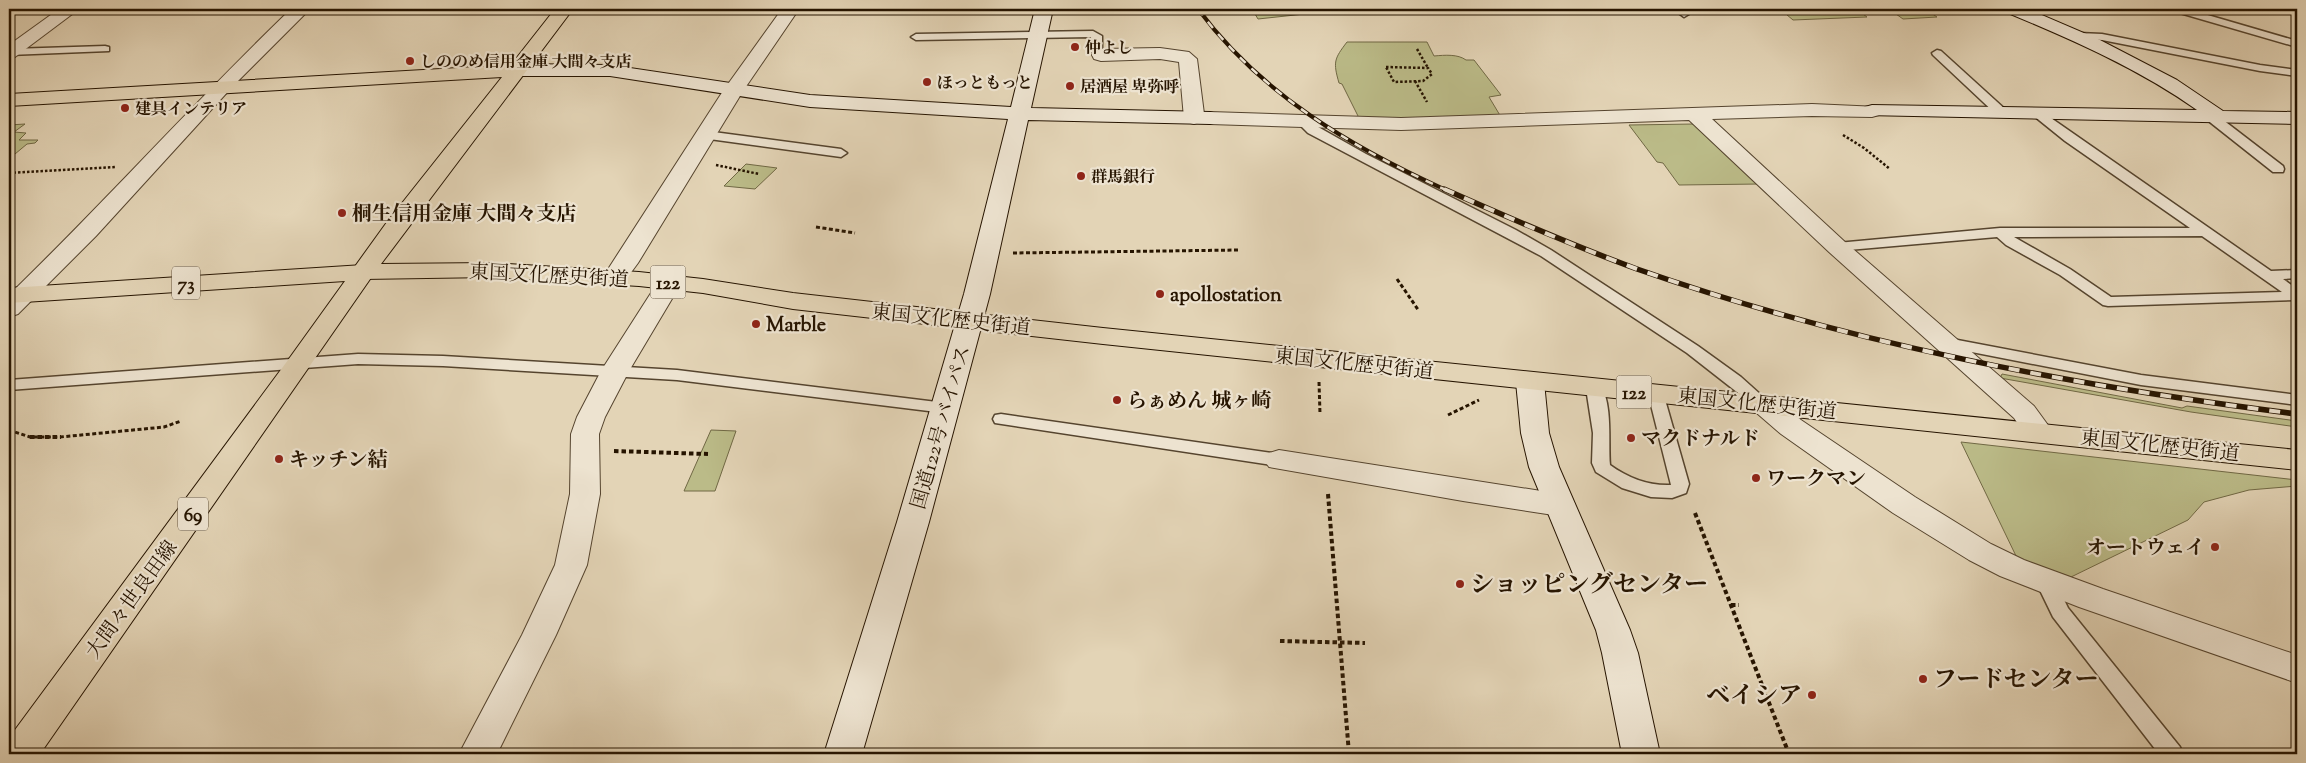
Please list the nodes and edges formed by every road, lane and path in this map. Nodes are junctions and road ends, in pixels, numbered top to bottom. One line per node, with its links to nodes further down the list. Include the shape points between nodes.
1 (32, 9): 2 (lane)
2 (70, 9): 3 (lane); 15 (street)
3 (148, 9)
4 (301, 9): 21 (street)
5 (564, 9): 19 (main road)
6 (790, 9): 22 (street)
7 (2014, 9): 10 (street)
8 (2177, 9): 12 (lane)
9 (1041, 22): 11 (lane); 17 (lane, via 1096,35 1097,52); 26 (street, 国道122号 バイパス)
10 (2079, 36): 20 (lane, via 2108,38); 28 (street, via 2146,69)
11 (916, 37)
12 (2297, 44)
13 (105, 48): 15 (lane)
14 (1417, 49): 18 (path)
15 (11, 50)
16 (1937, 53): 24 (lane)
17 (1101, 55): 29 (street, via 1173,54 1186,57 1193,94)
18 (1429, 68): 18 (path, via 1414,69 1386,67 1394,82 1423,81 1432,74)
19 (517, 70): 21 (main road); 22 (street, via 623,72); 48 (main road)
20 (2297, 73)
21 (220, 88): 23 (main road); 36 (street)
22 (733, 91): 26 (street, via 830,103); 32 (street)
23 (9, 100)
24 (2002, 113): 25 (street); 27 (street)
25 (2038, 113): 28 (street); 44 (lane)
26 (1018, 114): 29 (street); 57 (street, 国道122号 バイパス)
27 (1694, 114): 31 (street, via 1440,123); 45 (street)
28 (2215, 117): 30 (street); 38 (lane)
29 (1202, 118): 31 (street)
30 (2293, 120)
31 (1304, 122): 68 (lane, via 1312,130 1379,168 1567,265 1740,383)
32 (706, 135): 34 (lane); 35 (street)
33 (1843, 135): 37 (path)
34 (841, 153)
35 (690, 160): 40 (path); 51 (street)
36 (150, 165): 39 (path); 55 (street)
37 (1890, 169)
38 (2278, 169)
39 (9, 174)
40 (759, 174)
41 (816, 227): 42 (path)
42 (855, 232)
43 (2000, 232): 44 (lane); 45 (lane); 54 (lane, via 2108,302)
44 (2204, 232): 50 (lane)
45 (1837, 247): 58 (street)
46 (1239, 250): 47 (path)
47 (1013, 253)
48 (363, 272): 51 (main road, 東国文化歴史街道 / 122, via 491,270); 55 (main road, 73); 59 (main road, 大間々世良田線 / 69)
49 (2297, 274): 50 (lane)
50 (2268, 276): 54 (lane)
51 (615, 277): 53 (main road, 東国文化歴史街道 / 122)
52 (1397, 279): 56 (path)
53 (670, 282): 57 (main road, 東国文化歴史街道 / 122, via 793,301); 60 (street)
54 (2297, 296)
55 (14, 299)
56 (1419, 311)
57 (970, 321): 62 (main road, 東国文化歴史街道 / 122); 69 (street, 国道122号 バイパス)
58 (1947, 343): 67 (lane, via 2141,380); 75 (street, via 2024,412)
59 (301, 362): 60 (lane, via 358,359 443,361); 63 (lane); 90 (main road, 大間々世良田線 / 69)
60 (615, 371): 69 (lane, via 721,380); 76 (street, via 591,417)
61 (1318, 380): 70 (path)
62 (1530, 382): 64 (main road, 東国文化歴史街道 / 122); 81 (street, via 1539,453)
63 (9, 386)
64 (1594, 388): 65 (main road, 東国文化歴史街道 / 122); 65 (lane, via 1601,426 1602,468 1640,487 1674,492 1680,489 1680,484)
65 (1656, 394): 68 (main road, 東国文化歴史街道 / 122)
66 (1483, 398): 71 (path)
67 (2297, 400)
68 (1762, 404): 75 (main road, 東国文化歴史街道 / 122); 83 (street, via 1798,433 1952,536)
69 (945, 408): 92 (street, 国道122号 バイパス)
70 (1320, 414)
71 (1448, 415)
72 (1001, 419): 78 (lane)
73 (181, 421): 74 (path, via 164,427 60,436 30,436)
74 (9, 430)
75 (2039, 432): 79 (main road, 東国文化歴史街道 / 122)
76 (584, 450): 77 (path); 91 (street, via 585,494 571,565)
77 (708, 454)
78 (1279, 460): 81 (street)
79 (2297, 460)
80 (1328, 494): 87 (path)
81 (1560, 505): 94 (street, via 1614,630)
82 (1695, 513): 84 (path)
83 (2046, 582): 89 (street); 96 (lane, via 2060,612)
84 (1731, 604): 85 (path); 95 (path)
85 (1739, 605)
86 (1280, 641): 87 (path)
87 (1340, 642): 88 (path); 93 (path)
88 (1365, 643)
89 (2297, 668)
90 (19, 754)
91 (478, 754)
92 (843, 754)
93 (1349, 754)
94 (1641, 754)
95 (1789, 754)
96 (2172, 754)

